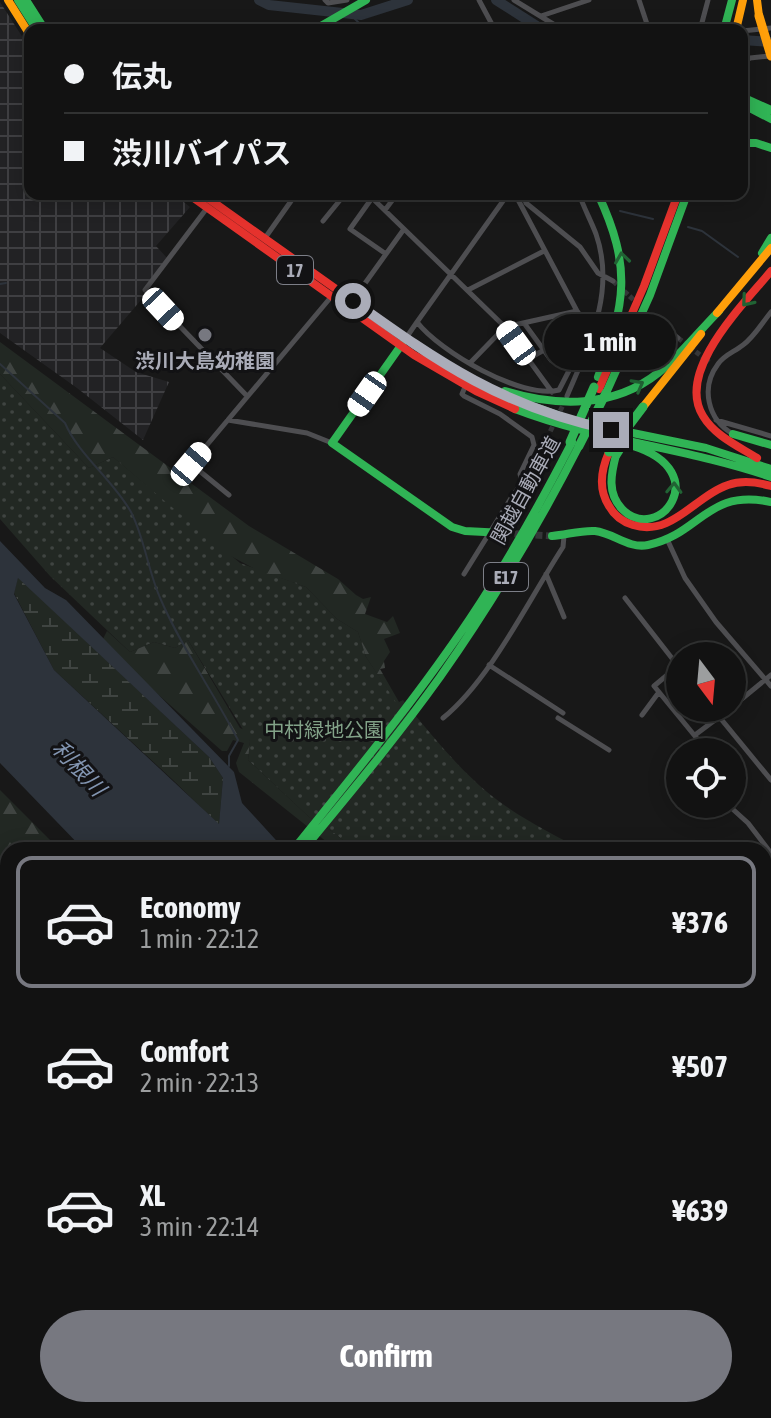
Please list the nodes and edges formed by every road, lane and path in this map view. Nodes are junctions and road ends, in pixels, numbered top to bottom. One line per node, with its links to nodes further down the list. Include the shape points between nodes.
1 (8, 0): 25 (main road)
2 (18, 0): 16 (main road)
3 (26, 0): 17 (main road)
4 (325, 0): 5 (street)
5 (347, 0)
6 (479, 0): 19 (street)
7 (514, 0): 15 (street)
8 (587, 0): 15 (street)
9 (639, 0): 21 (street)
10 (708, 0): 22 (street)
11 (733, 0): 23 (main road)
12 (743, 0): 24 (main road)
13 (757, 0): 28 (main road, bridge)
14 (364, 1): 18 (main road)
15 (540, 16): 20 (street)
16 (33, 24)
17 (41, 24)
18 (323, 24)
19 (491, 24)
20 (553, 24)
21 (647, 24)
22 (702, 24)
23 (727, 24)
24 (739, 24)
25 (24, 25)
26 (771, 28): 27 (street)
27 (748, 29)
28 (771, 56): 29 (street)
29 (748, 61)
30 (748, 100): 32 (main road)
31 (748, 107): 33 (main road)
32 (771, 110)
33 (771, 119)
34 (748, 143): 35 (main road)
35 (771, 148)
36 (196, 200): 50 (main road, 17)
37 (211, 200): 54 (main road, 17)
38 (292, 200): 54 (street)
39 (340, 200): 52 (street)
40 (368, 200): 58 (street, via 350,229)
41 (374, 200): 51 (street)
42 (392, 200): 51 (street)
43 (504, 200): 60 (street)
44 (518, 200): 57 (street)
45 (525, 200): 62 (street, via 580,247)
46 (582, 200): 62 (street, via 597,237)
47 (601, 200): 86 (main road, one-way to 47, via 618,320 624,271 615,228)
48 (676, 200): 86 (main road, 関越自動車道 / E17)
49 (687, 200): 86 (main road, 関越自動車道 / E17, via 650,295)
50 (207, 208): 65 (main road, 17); 88 (street, via 145,290)
51 (385, 210): 53 (street)
52 (323, 221)
53 (404, 229): 58 (street); 60 (street)
54 (265, 238): 65 (main road, 17)
55 (771, 238): 59 (main road)
56 (771, 248): 59 (main road)
57 (544, 251): 64 (street); 67 (street)
58 (386, 254): 66 (street)
59 (752, 270): 68 (main road)
60 (451, 273): 64 (street); 71 (street)
61 (769, 273): 72 (main road, one-way to 72)
62 (604, 276): 63 (street); 75 (street)
63 (613, 281)
64 (468, 290): 74 (street)
65 (334, 293): 66 (main road, 17); 88 (street)
66 (350, 304): 77 (main road, 17)
67 (577, 311): 73 (street); 75 (street)
68 (719, 311): 84 (main road, one-way to 68, via 539,401 609,398 659,371); 90 (main road)
69 (771, 312): 83 (street)
70 (654, 319): 76 (street)
71 (417, 322): 77 (street); 82 (street)
72 (729, 322): 90 (main road, via 701,345); 101 (main road, via 699,372 700,410 722,440)
73 (524, 323): 74 (street); 78 (street)
74 (505, 327): 79 (street); 82 (street)
75 (593, 330): 87 (street, via 559,390); 89 (street)
76 (678, 338)
77 (404, 342): 84 (main road, 17); 85 (main road, 17); 97 (main road)
78 (544, 350): 79 (street); 80 (street)
79 (528, 359): 87 (street)
80 (551, 360)
81 (709, 362): 83 (street)
82 (470, 363): 87 (street, via 513,384)
83 (715, 367): 91 (street, via 708,397)
84 (457, 372): 101 (main road, 17, via 552,415)
85 (465, 387): 93 (main road, 17); 103 (street, via 464,396 532,437)
86 (599, 390): 98 (main road, 関越自動車道 / E17, bridge)
87 (552, 392)
88 (247, 396): 92 (street)
89 (567, 396)
90 (646, 409): 100 (main road, bridge)
91 (715, 419): 94 (street); 95 (street)
92 (228, 420): 97 (street, via 307,433); 105 (street, via 190,466)
93 (545, 420): 100 (main road, one-way to 93, via 609,486 617,505 629,515 643,519 662,514 673,503 674,474 665,461 641,448); 102 (main road, 17, via 706,456)
94 (733, 434): 99 (main road)
95 (771, 436)
96 (547, 438): 103 (street)
97 (332, 443): 107 (main road, via 452,527)
98 (574, 443): 123 (main road, 関越自動車道 / E17); 123 (main road, 関越自動車道 / E17, via 506,578)
99 (771, 445)
100 (612, 454): 104 (main road, via 601,477 604,495 619,518 637,527 675,520 727,484)
101 (771, 467)
102 (771, 477)
103 (522, 483): 107 (street)
104 (771, 486)
105 (229, 495)
106 (771, 502): 111 (main road, via 744,496 727,499)
107 (490, 531): 108 (main road); 113 (street)
108 (504, 533)
109 (552, 536): 110 (main road)
110 (564, 536): 111 (main road, via 598,531 639,547); 112 (street)
111 (667, 539): 119 (street, via 708,611)
112 (546, 573): 115 (street); 117 (street)
113 (464, 574)
114 (625, 598): 116 (street)
115 (564, 617)
116 (666, 650)
117 (489, 665): 125 (street); 130 (street)
118 (666, 677): 121 (street, via 654,686)
119 (768, 677): 120 (street); 122 (street)
120 (771, 686)
121 (659, 692): 124 (street); 128 (street)
122 (746, 695)
123 (418, 698): 133 (main road, 関越自動車道 / E17); 134 (main road, 関越自動車道 / E17)
124 (642, 715)
125 (443, 718)
126 (713, 722): 128 (street)
127 (724, 722): 131 (street)
128 (695, 735): 129 (street)
129 (697, 738)
130 (609, 750)
131 (771, 780)
132 (742, 818): 135 (street)
133 (300, 842)
134 (309, 842)
135 (763, 842)

